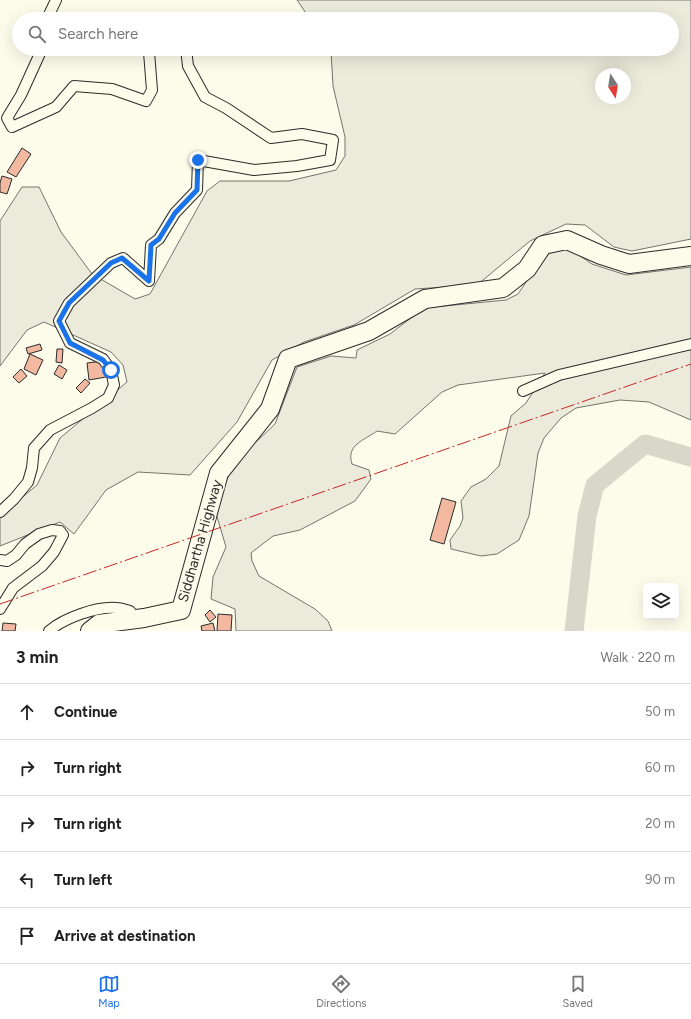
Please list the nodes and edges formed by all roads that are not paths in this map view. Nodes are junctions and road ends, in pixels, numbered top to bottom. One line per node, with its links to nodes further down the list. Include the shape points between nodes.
1 (56, 0): 2 (street)
2 (50, 12)
3 (39, 56): 4 (street, via 22,95 7,118 12,127 56,107 74,86 112,89 146,102 152,90)
4 (149, 56)
5 (187, 56): 9 (street, via 188,66 205,97 271,138 302,134 333,140 330,160 254,170 198,160 197,190 175,213 159,239 151,245 149,281 122,258 111,263 69,303 59,321 70,343 103,360 111,370 114,385 108,398 50,430 34,448 28,482)
6 (691, 256): 12 (highway, Siddhartha Highway, via 629,264 567,240 544,245 527,269 503,288 424,299 369,331 288,359 270,409 219,473 181,610)
7 (691, 344): 8 (street, via 559,376)
8 (523, 391)
9 (0, 512)
10 (0, 560): 11 (street, via 7,561 16,555 24,544 39,534 52,530 60,531 63,535 54,552 42,566 13,588)
11 (0, 609)
12 (136, 619): 13 (street, via 130,611 117,608 103,609 74,616); 14 (highway, Siddhartha Highway, via 99,624)
13 (49, 631)
14 (90, 631)

